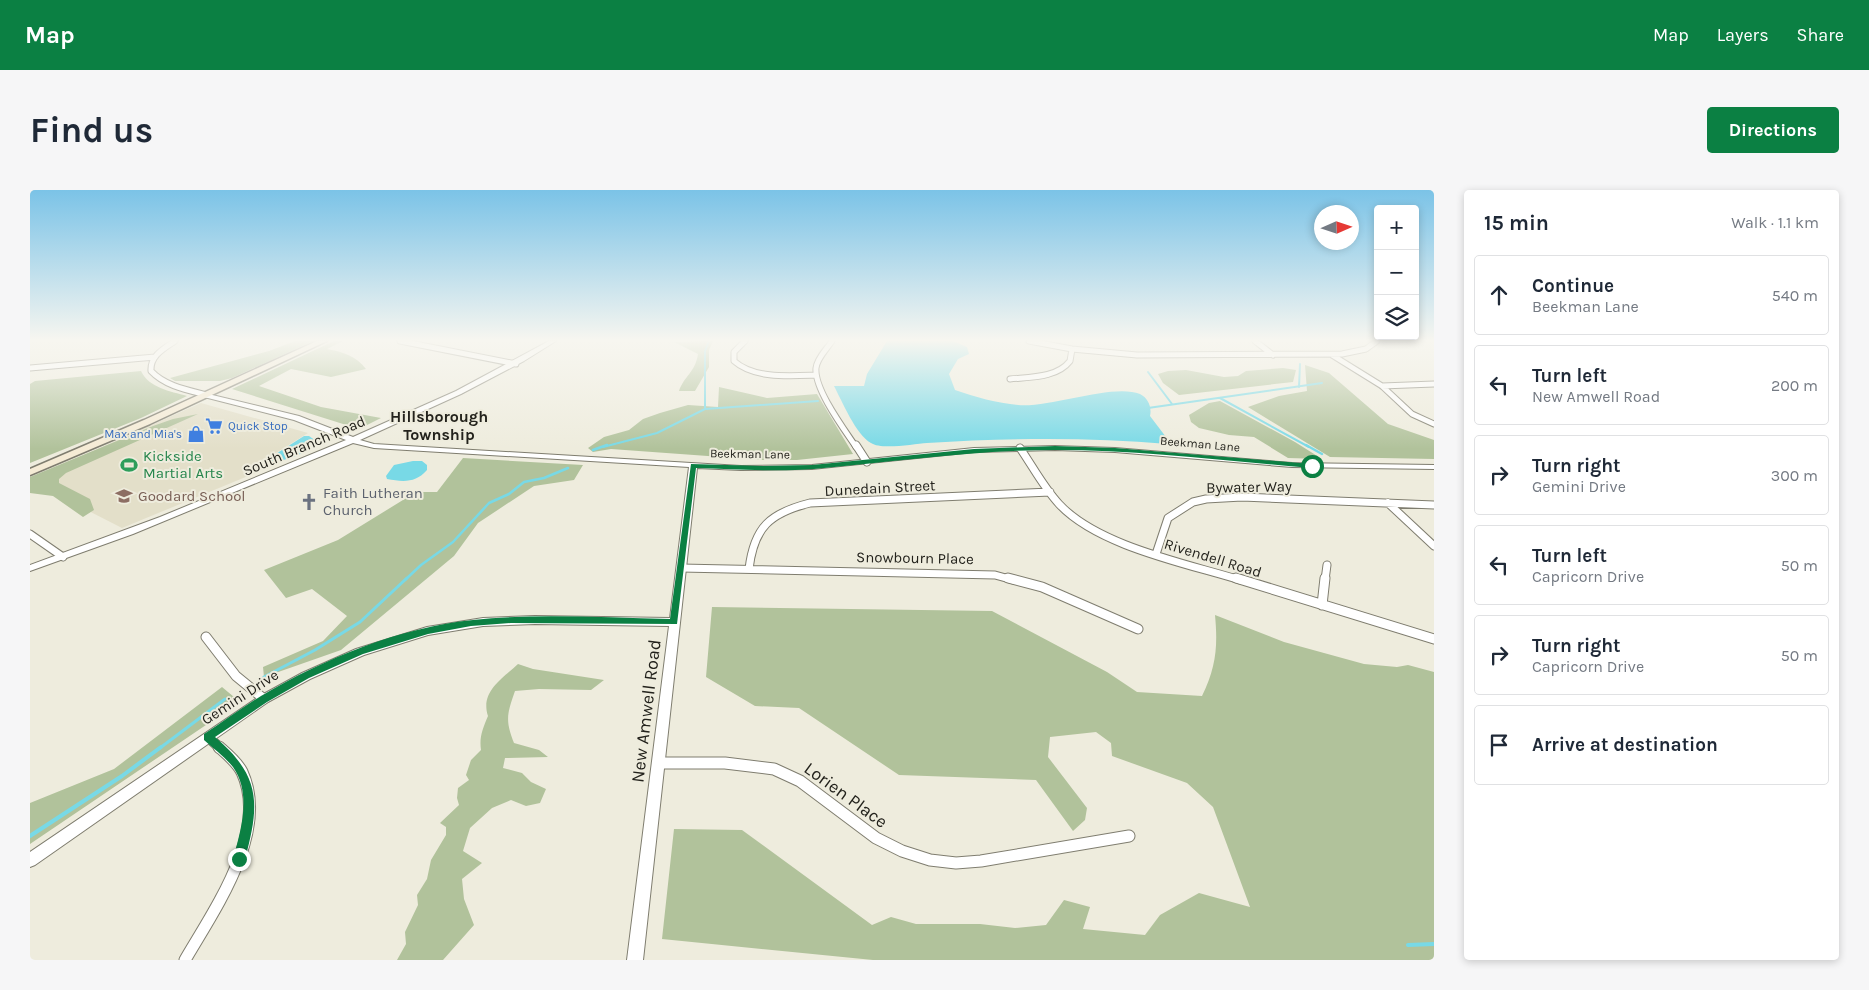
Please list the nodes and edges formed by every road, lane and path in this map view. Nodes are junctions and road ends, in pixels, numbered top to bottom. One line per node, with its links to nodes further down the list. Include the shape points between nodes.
1 (155, 377): 10 (street, Beekman Lane)
2 (245, 377): 10 (main road)
3 (491, 377): 12 (street, South Branch Road)
4 (817, 377): 14 (street, via 836,415)
5 (1026, 377): 7 (street)
6 (1367, 377): 9 (street)
7 (1010, 379)
8 (1434, 384): 9 (street)
9 (1382, 386): 11 (street, via 1404,409)
10 (206, 395): 12 (street, Beekman Lane, via 303,420); 17 (main road)
11 (1434, 424)
12 (351, 441): 15 (street, Beekman Lane, via 380,446); 24 (street, South Branch Road)
13 (1020, 448): 14 (street, Beekman Lane); 16 (street, Beekman Lane, via 1108,450 1312,466); 18 (street, Rivendell Road)
14 (867, 462): 15 (street, Beekman Lane, via 763,468)
15 (693, 466): 27 (street, New Amwell Road)
16 (1434, 467)
17 (30, 472)
18 (1050, 492): 23 (street, Rivendell Road, via 1060,505 1084,524 1112,539); 28 (street, Dunedain Street, via 794,506 779,512 757,533)
19 (1388, 502): 20 (street, Bywater Way); 22 (street); 23 (street, Bywater Way, via 1242,497 1206,499 1193,502 1168,518)
20 (1434, 505)
21 (30, 534): 24 (street)
22 (1434, 546)
23 (1156, 554): 29 (street, Rivendell Road)
24 (62, 558): 26 (street, South Branch Road)
25 (1327, 565): 29 (street)
26 (30, 568)
27 (681, 568): 28 (street, Snowbourn Place); 30 (street, New Amwell Road)
28 (749, 569): 31 (street, Snowbourn Place, via 995,575 1042,587)
29 (1322, 605): 33 (street, Rivendell Road)
30 (674, 622): 34 (street, Gemini Drive, via 511,620 455,626 360,652); 36 (street, New Amwell Road)
31 (1138, 629)
32 (206, 637): 34 (street, via 236,676)
33 (1434, 639)
34 (264, 699): 35 (street, Gemini Drive)
35 (208, 737): 38 (street, Gemini Drive); 39 (street, via 229,755 243,774 249,802 248,826 232,877)
36 (658, 763): 37 (street, Lorien Place, via 738,764 775,770 806,785 866,834 903,853 932,861 991,860); 40 (street, New Amwell Road)
37 (1129, 836)
38 (30, 860)
39 (185, 960)
40 (635, 960)

